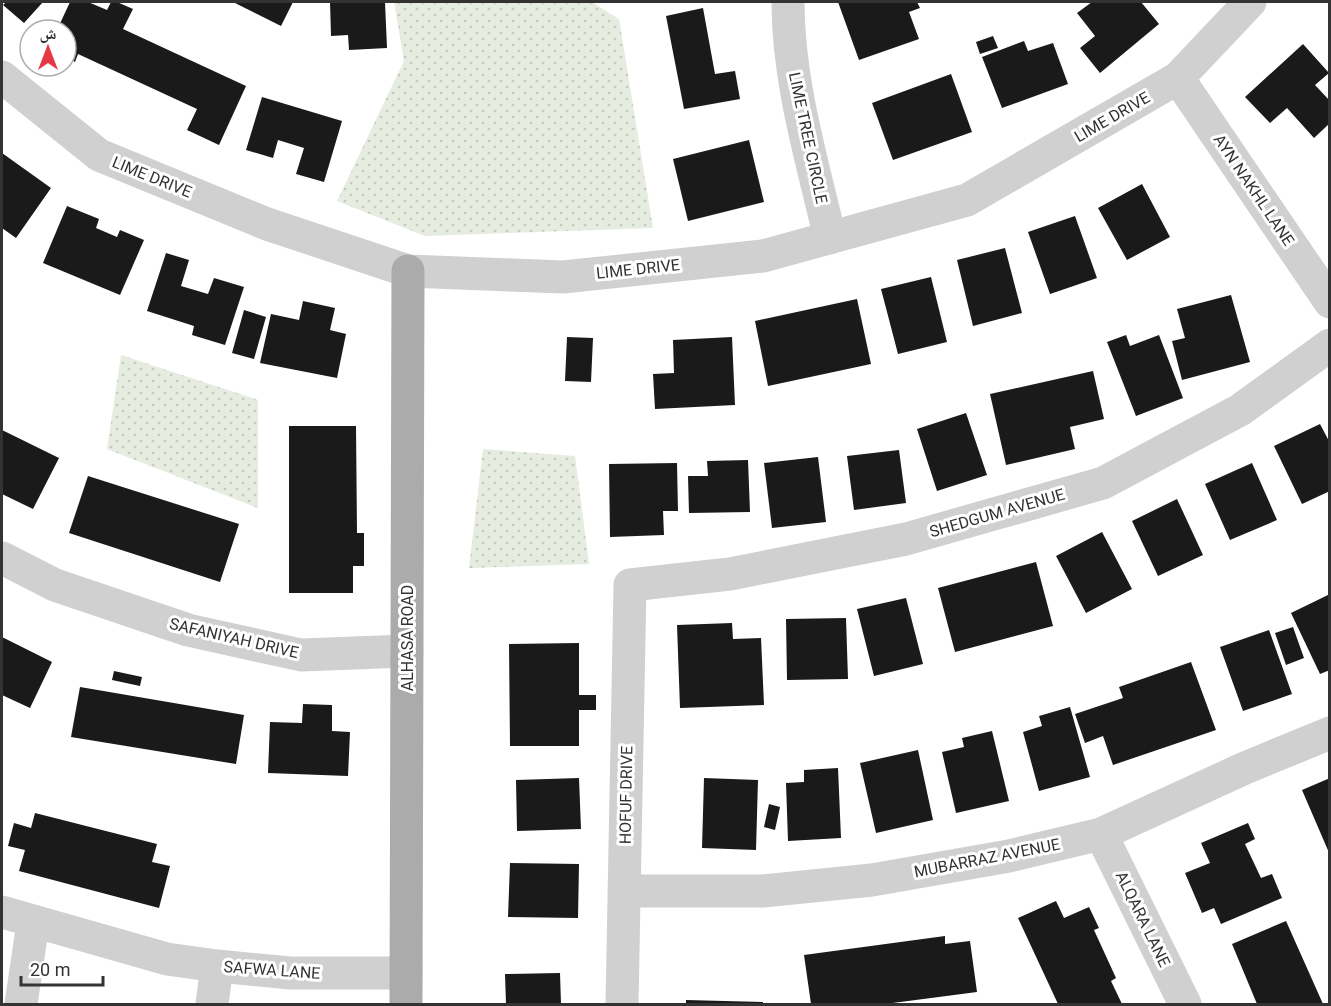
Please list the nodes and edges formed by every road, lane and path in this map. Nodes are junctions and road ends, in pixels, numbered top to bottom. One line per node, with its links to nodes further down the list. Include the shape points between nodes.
1 (788, 2): 5 (street, LIME TREE CIRCLE, via 795,88)
2 (1250, 2): 4 (street, LIME DRIVE)
3 (2, 76): 6 (street, LIME DRIVE, via 99,155 267,224)
4 (1178, 78): 5 (street, LIME DRIVE, via 967,200); 7 (street, AYN NAKHL LANE)
5 (830, 238): 6 (street, LIME DRIVE, via 763,256 563,277)
6 (408, 271): 11 (main road, ALHASA ROAD)
7 (1329, 302)
8 (1329, 345): 10 (street, SHEDGUM AVENUE, via 1240,410 1103,483 906,539 730,574)
9 (2, 558): 11 (street, SAFANIYAH DRIVE, via 55,585 188,630 301,655)
10 (630, 585): 14 (street, HOFUF DRIVE)
11 (407, 651): 18 (main road, ALHASA ROAD)
12 (1329, 733): 13 (street, MUBARRAZ AVENUE)
13 (1101, 834): 14 (street, MUBARRAZ AVENUE, via 1009,856 872,880 763,891); 22 (street, ALQARA LANE)
14 (624, 891): 21 (street, HOFUF DRIVE)
15 (2, 912): 16 (street, SAFWA LANE)
16 (33, 922): 17 (street, SAFWA LANE, via 167,959); 19 (street)
17 (217, 966): 18 (street, SAFWA LANE); 20 (street)
18 (406, 989)
19 (21, 1005)
20 (212, 1005)
21 (622, 1005)
22 (1185, 1005)

